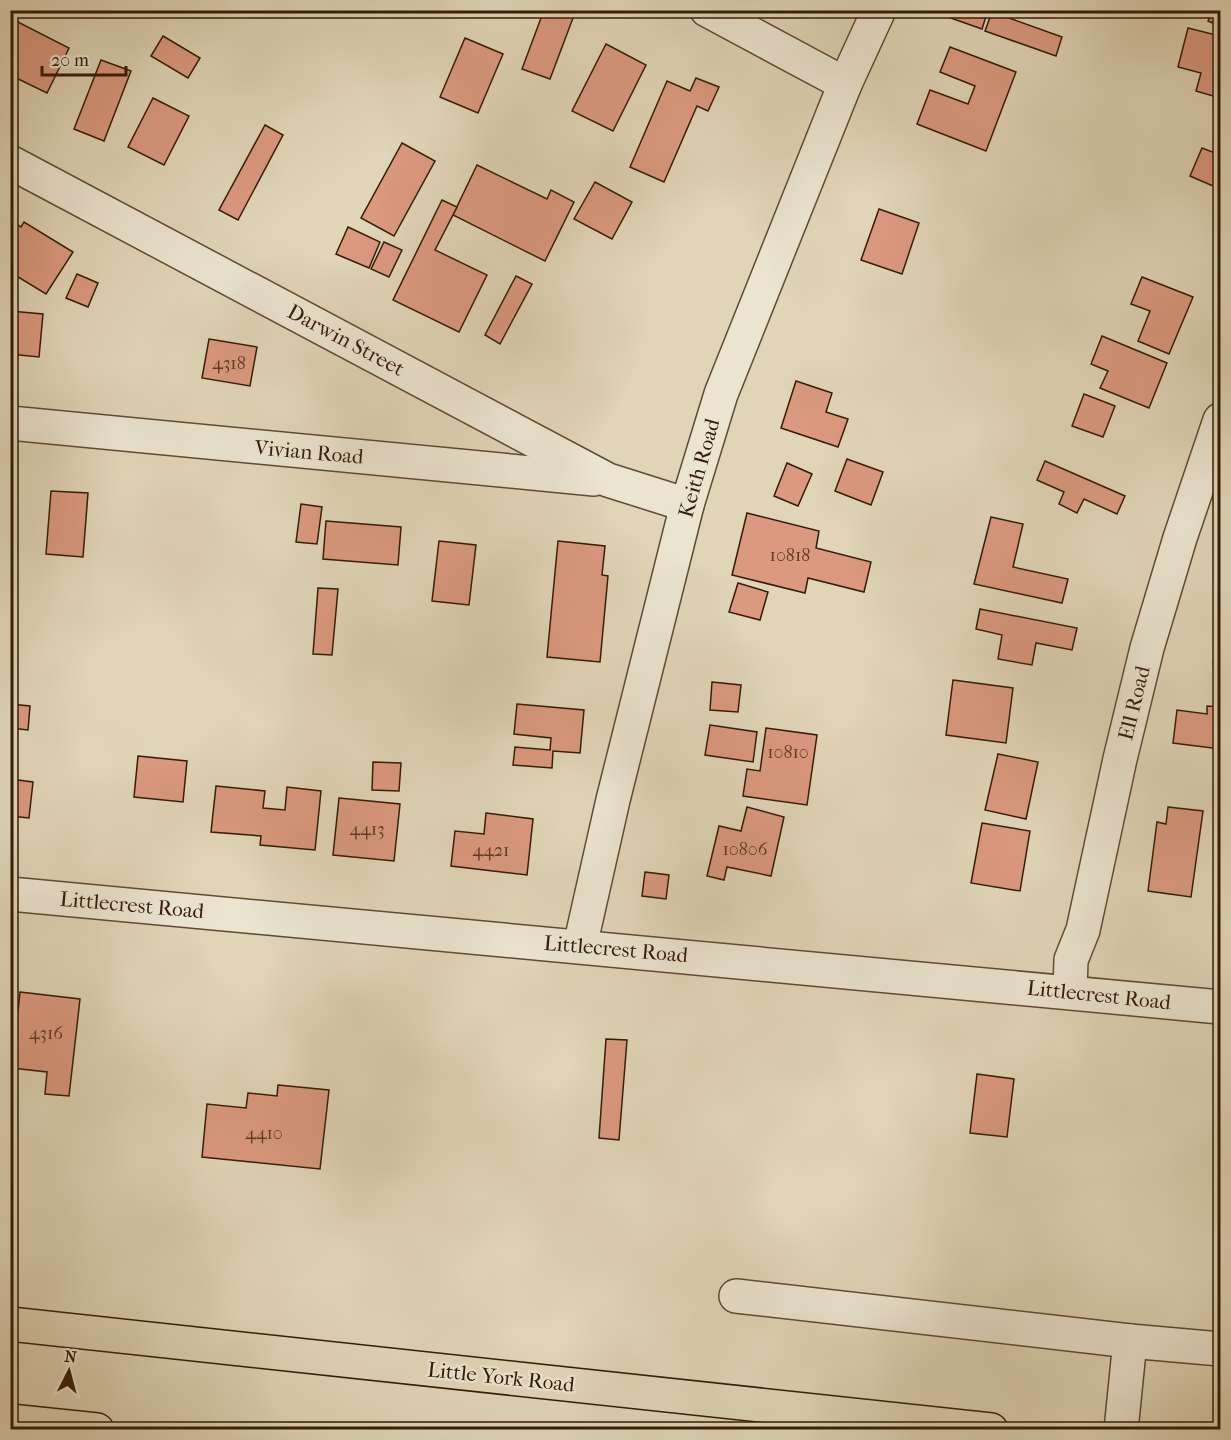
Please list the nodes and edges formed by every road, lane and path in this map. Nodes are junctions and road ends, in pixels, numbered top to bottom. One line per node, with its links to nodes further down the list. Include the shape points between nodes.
1 (707, 10): 3 (street)
2 (879, 10): 3 (street, Keith Road)
3 (845, 84): 8 (street, Keith Road, via 721,394)
4 (10, 162): 7 (street, Darwin Street)
5 (1221, 420): 11 (street, Ell Road, via 1147,648 1083,930 1071,960)
6 (10, 423): 7 (street, Vivian Road)
7 (608, 480): 8 (street, Darwin Street)
8 (687, 505): 10 (street, Keith Road)
9 (10, 894): 10 (street, Littlecrest Road)
10 (580, 946): 11 (street, Littlecrest Road)
11 (1070, 992): 12 (street, Littlecrest Road)
12 (1221, 1007)
13 (736, 1296): 15 (street)
14 (10, 1324): 19 (main road, Little York Road)
15 (1130, 1341): 16 (street); 20 (street)
16 (1221, 1349)
17 (10, 1421): 18 (main road)
18 (97, 1430)
19 (991, 1430)
20 (1121, 1430)

